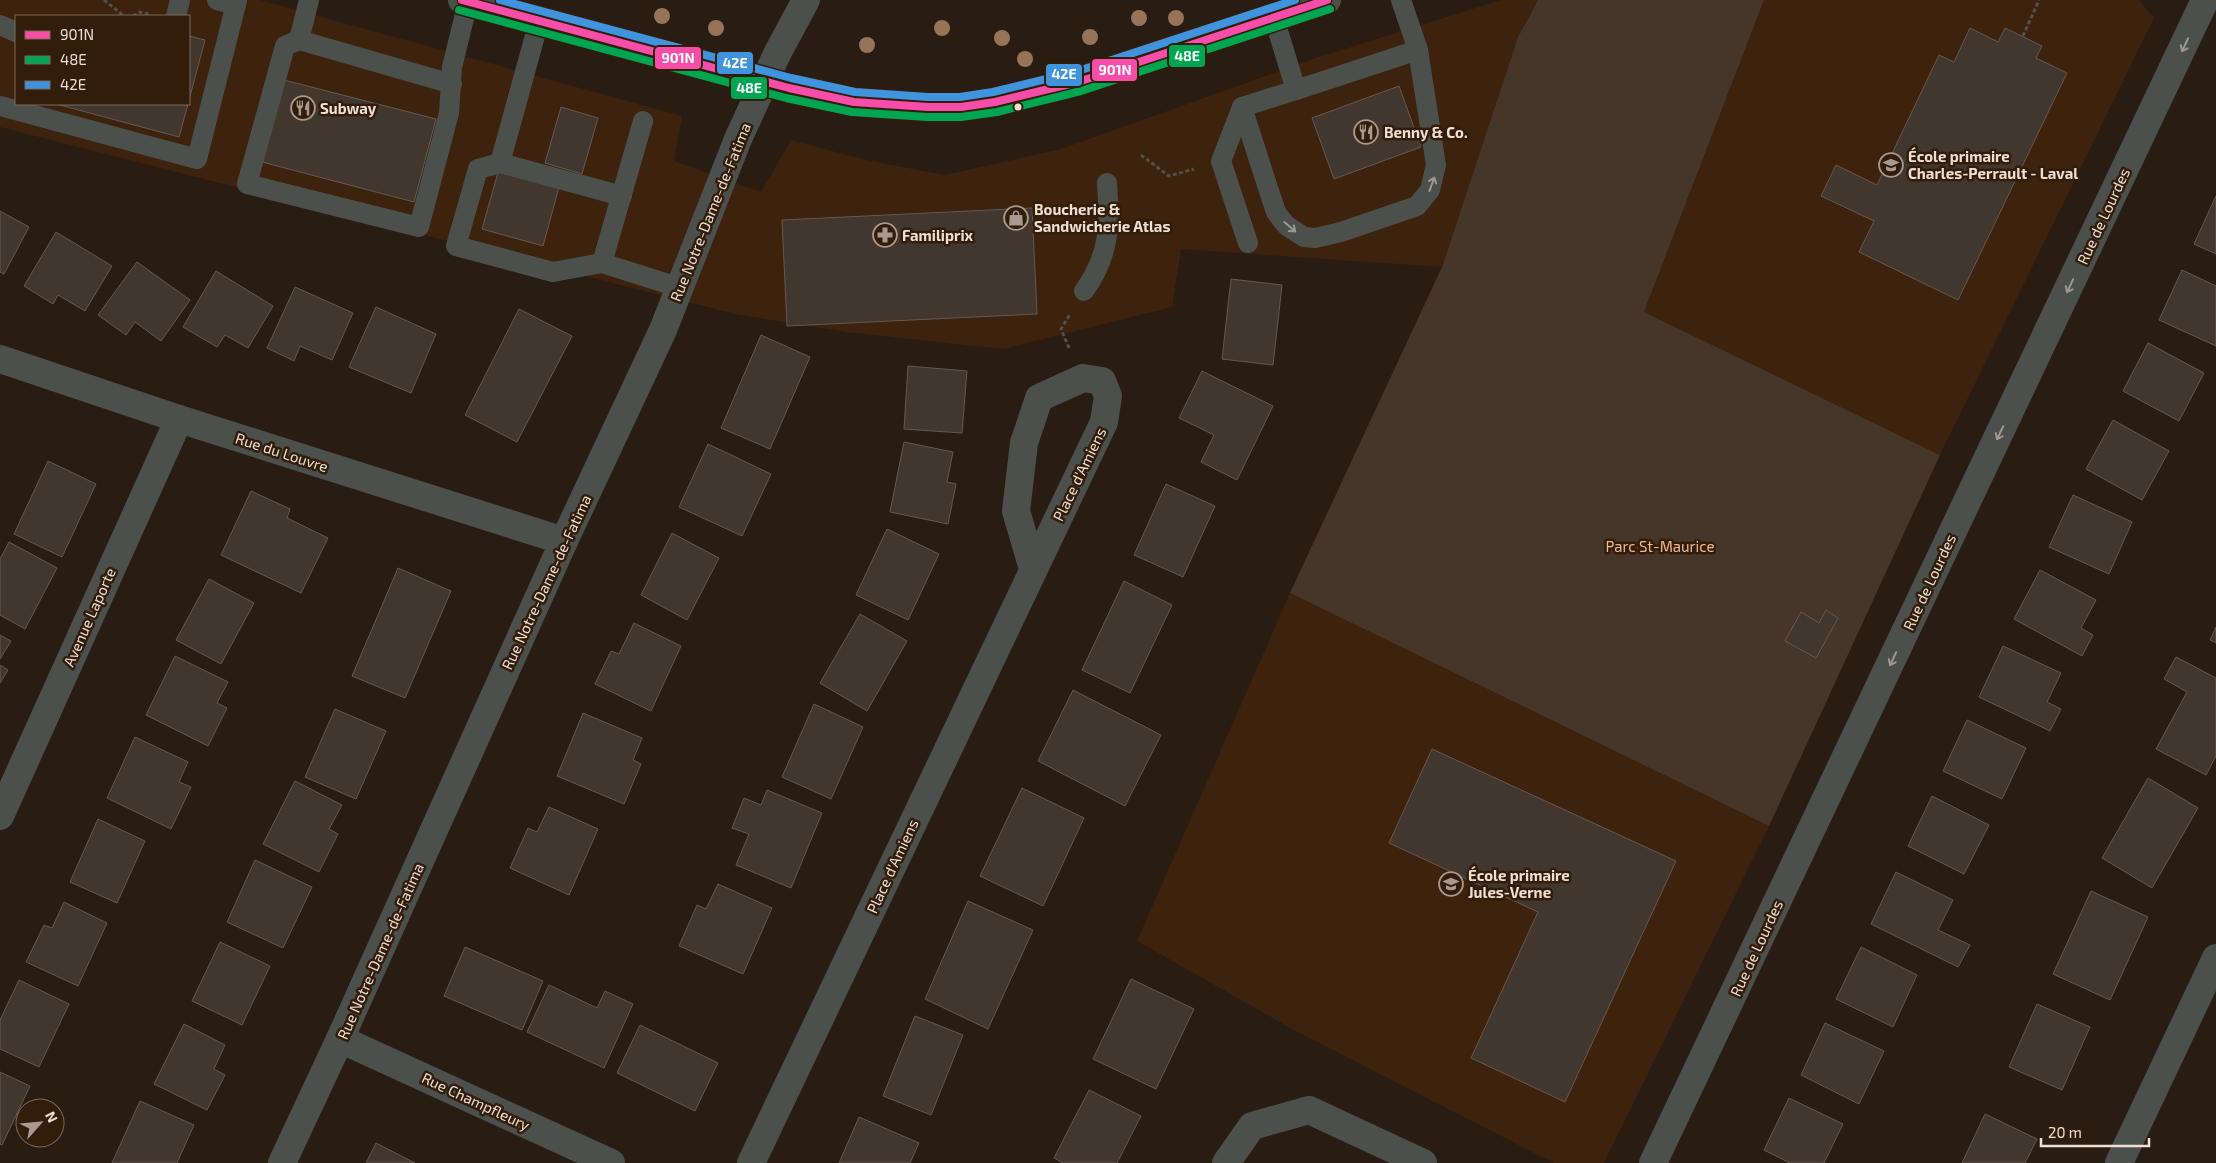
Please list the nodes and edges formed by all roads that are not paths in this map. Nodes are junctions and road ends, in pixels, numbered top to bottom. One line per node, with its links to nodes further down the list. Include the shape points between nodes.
1 (180, 0): 9 (lane)
2 (309, 0): 14 (lane)
3 (806, 0): 16 (street, Rue Notre-Dame-de-Fatima)
4 (1327, 0): 10 (street)
5 (1401, 0): 15 (lane)
6 (2205, 0): 41 (street, Rue de Lourdes, one-way to 41)
7 (465, 1): 11 (street); 17 (lane, via 452,67)
8 (230, 2): 19 (lane, via 197,160)
9 (176, 15)
10 (1274, 18): 16 (street, via 1078,82 987,103 928,108 889,106); 18 (lane)
11 (540, 21): 16 (street); 22 (lane)
12 (0, 25): 13 (lane)
13 (15, 32)
14 (299, 40): 17 (lane); 17 (lane, via 285,46 247,184 419,228 450,113)
15 (1418, 50): 18 (lane); 20 (lane, one-way to 15, via 1276,212 1287,226 1304,237 1316,238 1341,232 1417,206 1430,190 1436,165)
16 (764, 82): 27 (street, Rue Notre-Dame-de-Fatima, via 738,139)
17 (452, 84)
18 (1296, 90): 20 (lane)
19 (0, 106)
20 (1242, 107): 25 (lane, via 1220,161)
21 (644, 121): 24 (lane)
22 (500, 163): 24 (lane); 26 (lane, via 478,170 456,246 553,272)
23 (1107, 183): 28 (lane, via 1109,216 1103,259)
24 (622, 196): 26 (lane)
25 (1248, 243)
26 (602, 263): 27 (lane)
27 (681, 288): 31 (street, Rue Notre-Dame-de-Fatima)
28 (1084, 291)
29 (0, 358): 30 (street, Rue du Louvre)
30 (178, 419): 31 (street, Rue du Louvre); 33 (street, Avenue Laporte)
31 (564, 541): 35 (street, Rue Notre-Dame-de-Fatima)
32 (1033, 569): 32 (street, Place d'Amiens, via 1104,422 1108,396 1102,380 1083,378 1039,398 1024,443 1016,511); 38 (street, Place d'Amiens)
33 (0, 816)
34 (2216, 958): 42 (street)
35 (340, 1039): 36 (street, Rue Notre-Dame-de-Fatima); 37 (street, Rue Champfleury)
36 (282, 1163)
37 (611, 1163)
38 (751, 1163)
39 (1226, 1163): 40 (street, via 1252,1126 1309,1110)
40 (1423, 1163)
41 (1653, 1163)
42 (2119, 1163)

